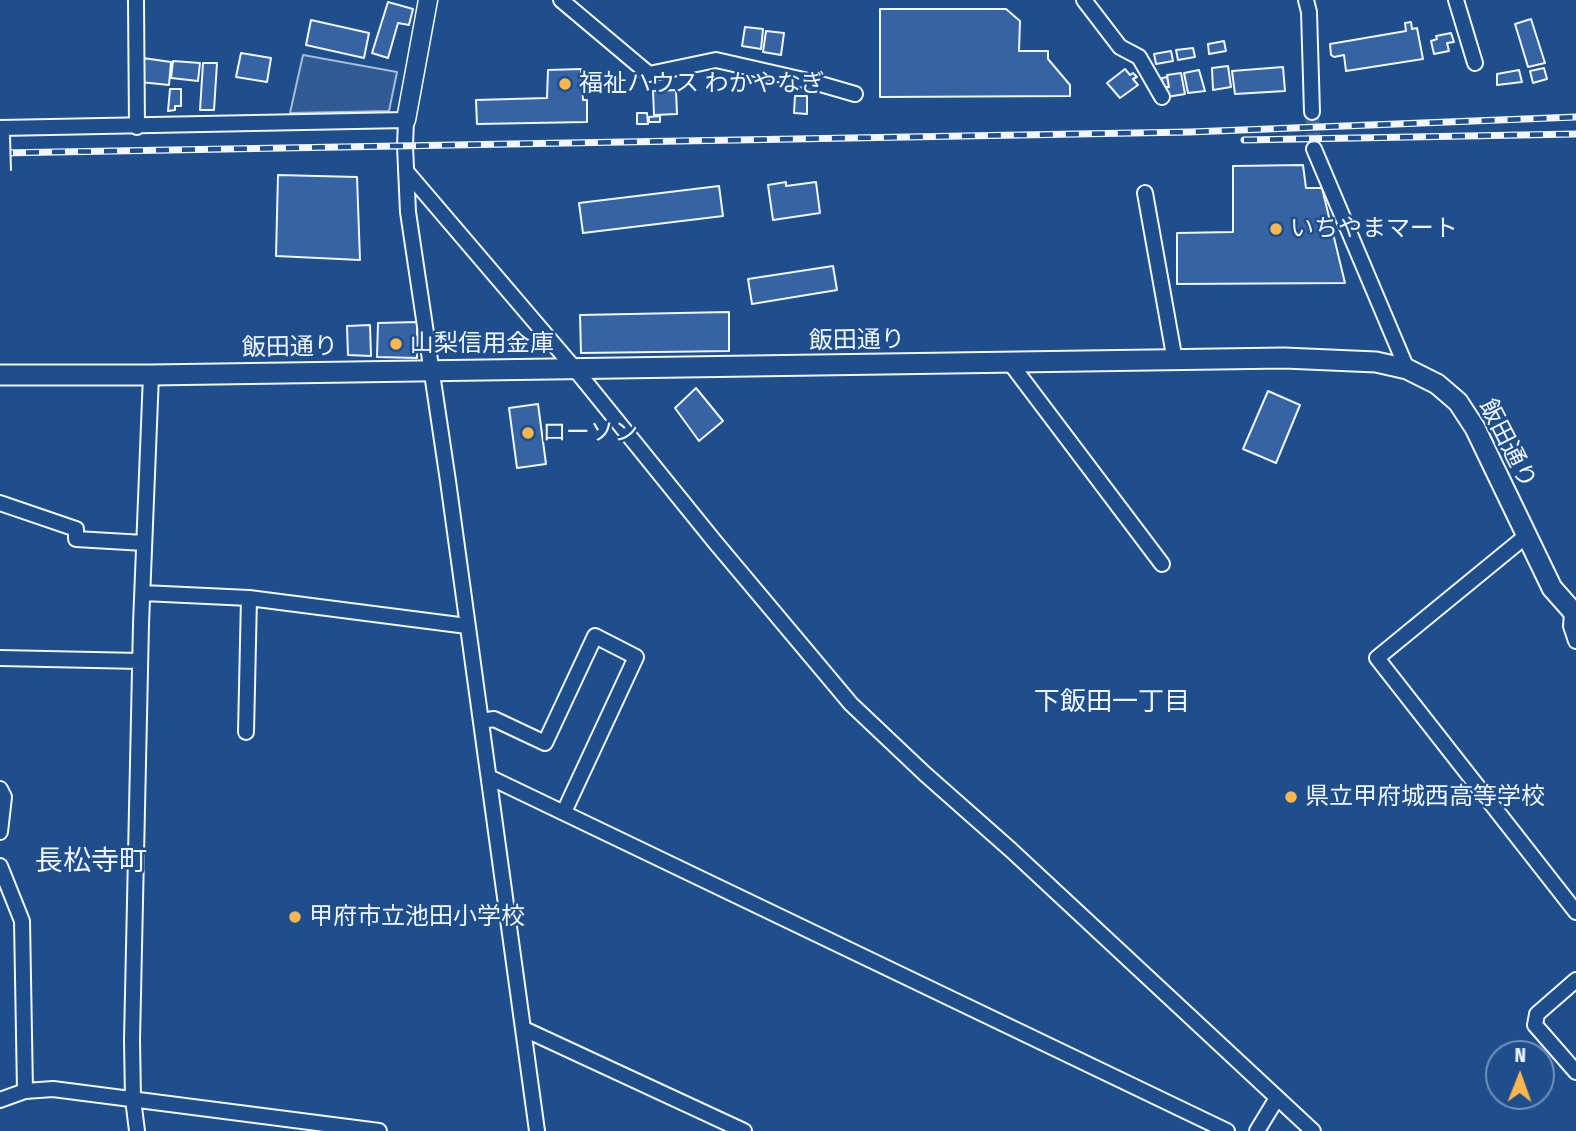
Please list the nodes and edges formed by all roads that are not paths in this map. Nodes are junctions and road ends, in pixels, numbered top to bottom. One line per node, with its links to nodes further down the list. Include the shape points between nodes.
1 (136, 0): 12 (street)
2 (428, 0): 11 (street)
3 (561, 0): 8 (street, via 649,74 716,61)
4 (1084, 0): 9 (street, via 1120,47 1139,57)
5 (1306, 0): 10 (street)
6 (1456, 0): 7 (street)
7 (1475, 63)
8 (855, 94)
9 (1162, 97)
10 (1312, 112)
11 (406, 120): 12 (street); 16 (street)
12 (137, 127): 13 (street)
13 (2, 132): 15 (street, bridge)
14 (1314, 149): 21 (street)
15 (5, 171)
16 (406, 171): 20 (street); 22 (street)
17 (1145, 193): 18 (street)
18 (1175, 360): 19 (main road, 飯田通り); 21 (main road, 飯田通り, via 1363,361)
19 (1011, 363): 20 (main road, 飯田通り); 28 (street)
20 (575, 369): 22 (main road, 飯田通り); 49 (street, via 851,704)
21 (1407, 369): 26 (main road, 飯田通り, via 1437,384 1458,402)
22 (431, 370): 24 (main road, 飯田通り); 32 (street)
23 (0, 375): 24 (main road, 飯田通り)
24 (151, 375): 27 (street)
25 (0, 503): 27 (street, via 76,529 76,539)
26 (1526, 536): 31 (main road, 飯田通り, via 1552,588); 44 (street, via 1377,658)
27 (144, 543): 29 (street)
28 (1162, 565)
29 (143, 593): 30 (street); 35 (street)
30 (249, 598): 32 (street); 37 (street)
31 (1574, 614): 33 (street, via 1571,626)
32 (467, 626): 36 (street)
33 (1576, 641)
34 (0, 658): 35 (street)
35 (140, 661): 50 (street)
36 (481, 721): 38 (street); 40 (street, via 494,719 545,743 595,636 636,657)
37 (246, 732)
38 (489, 777): 40 (street); 46 (street)
39 (0, 789): 41 (street, via 4,797)
40 (564, 812): 56 (street)
41 (0, 832)
42 (0, 866): 43 (street)
43 (6, 898): 48 (street, via 22,921)
44 (1576, 912)
45 (1576, 980): 47 (street, via 1536,1014 1535,1025)
46 (524, 1029): 54 (street); 55 (street)
47 (1576, 1072)
48 (25, 1091): 50 (street, via 53,1089); 51 (street)
49 (1277, 1098): 57 (street); 58 (street)
50 (133, 1099): 52 (street); 53 (street)
51 (0, 1100)
52 (137, 1131)
53 (379, 1131)
54 (537, 1131)
55 (744, 1131)
56 (1227, 1131)
57 (1258, 1131)
58 (1313, 1131)

